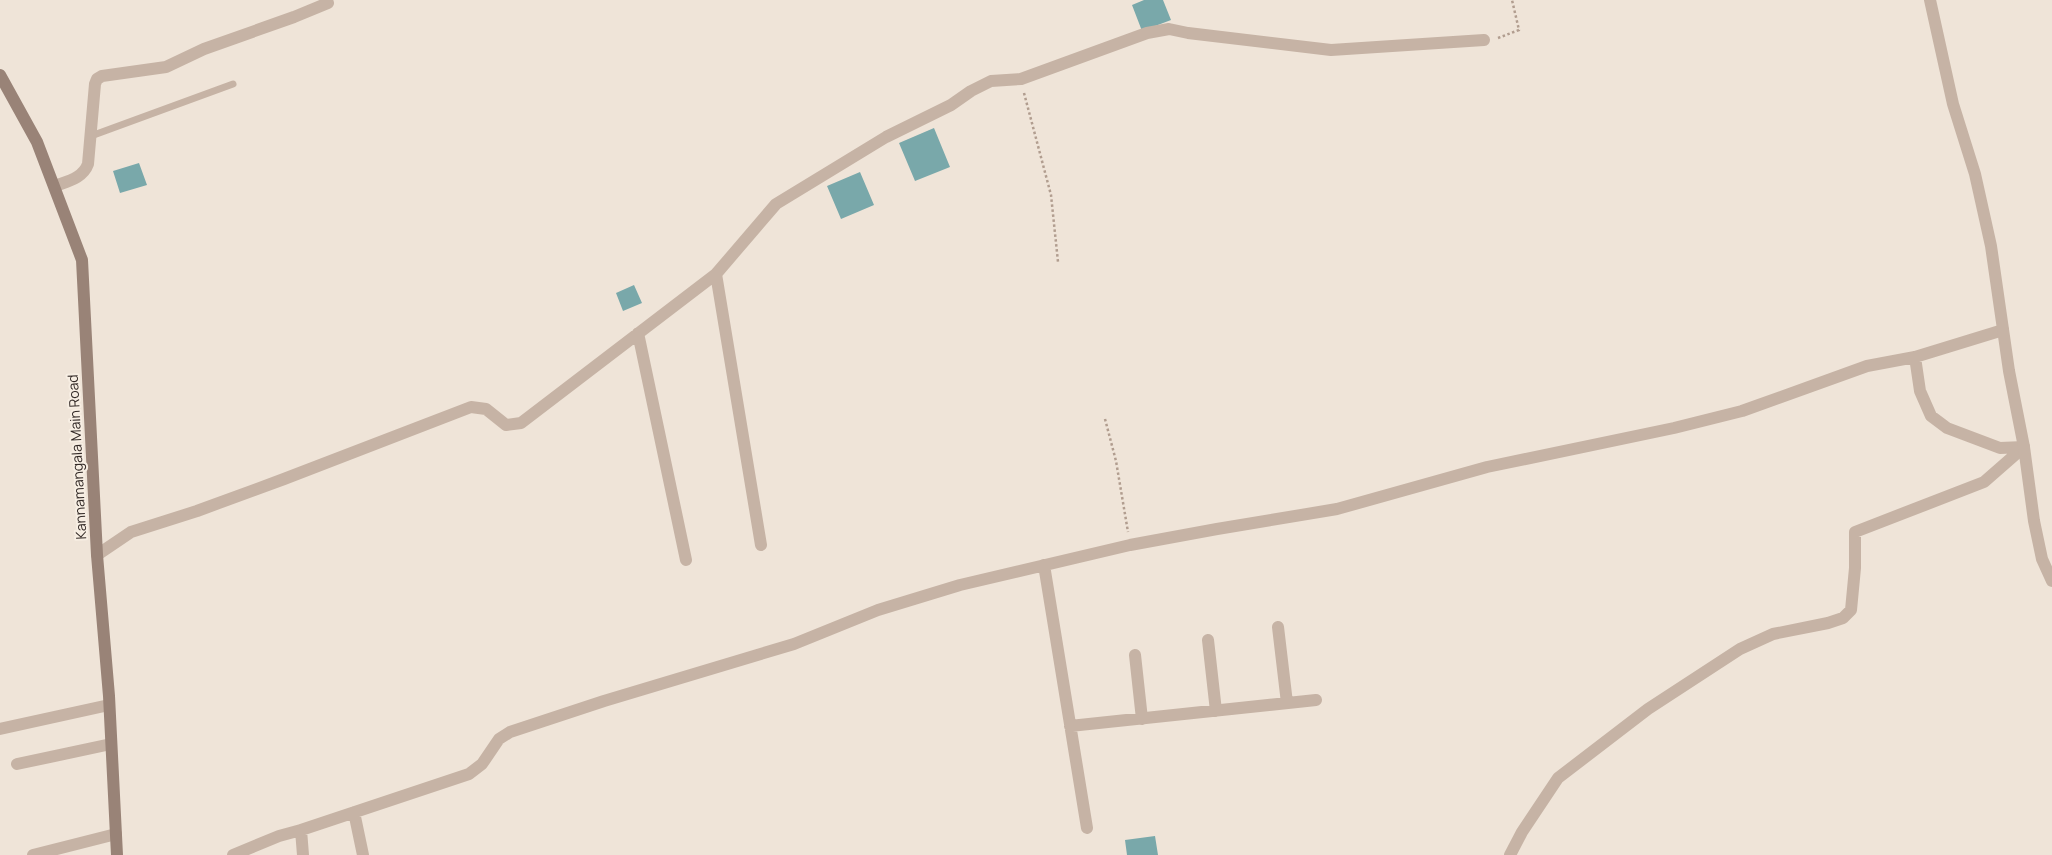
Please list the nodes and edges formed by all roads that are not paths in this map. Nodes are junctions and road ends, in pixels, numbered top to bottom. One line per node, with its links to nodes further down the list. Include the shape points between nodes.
1 (1930, 0): 9 (street, via 1953,104 1975,174 1991,246)
2 (328, 3): 6 (street, via 204,49 166,67 102,76 95,84)
3 (1484, 40): 8 (street, via 1331,50 1169,28 1147,33 1021,79 991,81 971,90 951,106 886,137 776,204)
4 (0, 75): 7 (main road, Kannamangala Main Road, via 37,142)
5 (233, 84): 6 (lane)
6 (90, 136): 7 (street, via 86,171)
7 (55, 186): 14 (main road, Kannamangala Main Road, via 82,260)
8 (716, 274): 10 (street); 13 (street)
9 (2003, 330): 11 (street); 12 (street)
10 (638, 333): 14 (street, via 521,423 506,424 486,408 470,407 284,479 131,532); 15 (street)
11 (1915, 357): 12 (street, via 1920,391 1931,416 1948,428 2000,448); 16 (street, via 1867,366 1742,410 1674,428 1487,466 1337,509 1216,528)
12 (2024, 447): 17 (street, via 2034,521 2042,559); 39 (street, via 1984,482 1855,532 1851,610 1842,618 1828,623 1773,634 1740,649 1648,709 1558,778)
13 (761, 546)
14 (97, 555): 23 (main road, Kannamangala Main Road)
15 (686, 560)
16 (1044, 565): 26 (street); 30 (street, via 960,585 878,610 794,644 510,732 499,739 482,764 469,774)
17 (2052, 581)
18 (1278, 627): 22 (street)
19 (1208, 640): 24 (street)
20 (1135, 655): 25 (street)
21 (1316, 700): 22 (street)
22 (1287, 703): 24 (street)
23 (109, 705): 27 (street); 28 (main road, Kannamangala Main Road)
24 (1216, 711): 25 (street)
25 (1142, 719): 26 (street)
26 (1070, 726): 31 (street)
27 (0, 729)
28 (111, 744): 29 (street); 33 (main road, Kannamangala Main Road)
29 (17, 764)
30 (354, 812): 32 (street); 38 (street)
31 (1087, 828)
32 (301, 830): 36 (street); 37 (street)
33 (116, 834): 34 (street); 35 (main road, Kannamangala Main Road)
34 (33, 855)
35 (117, 855)
36 (233, 855)
37 (303, 855)
38 (363, 855)
39 (1510, 855)

